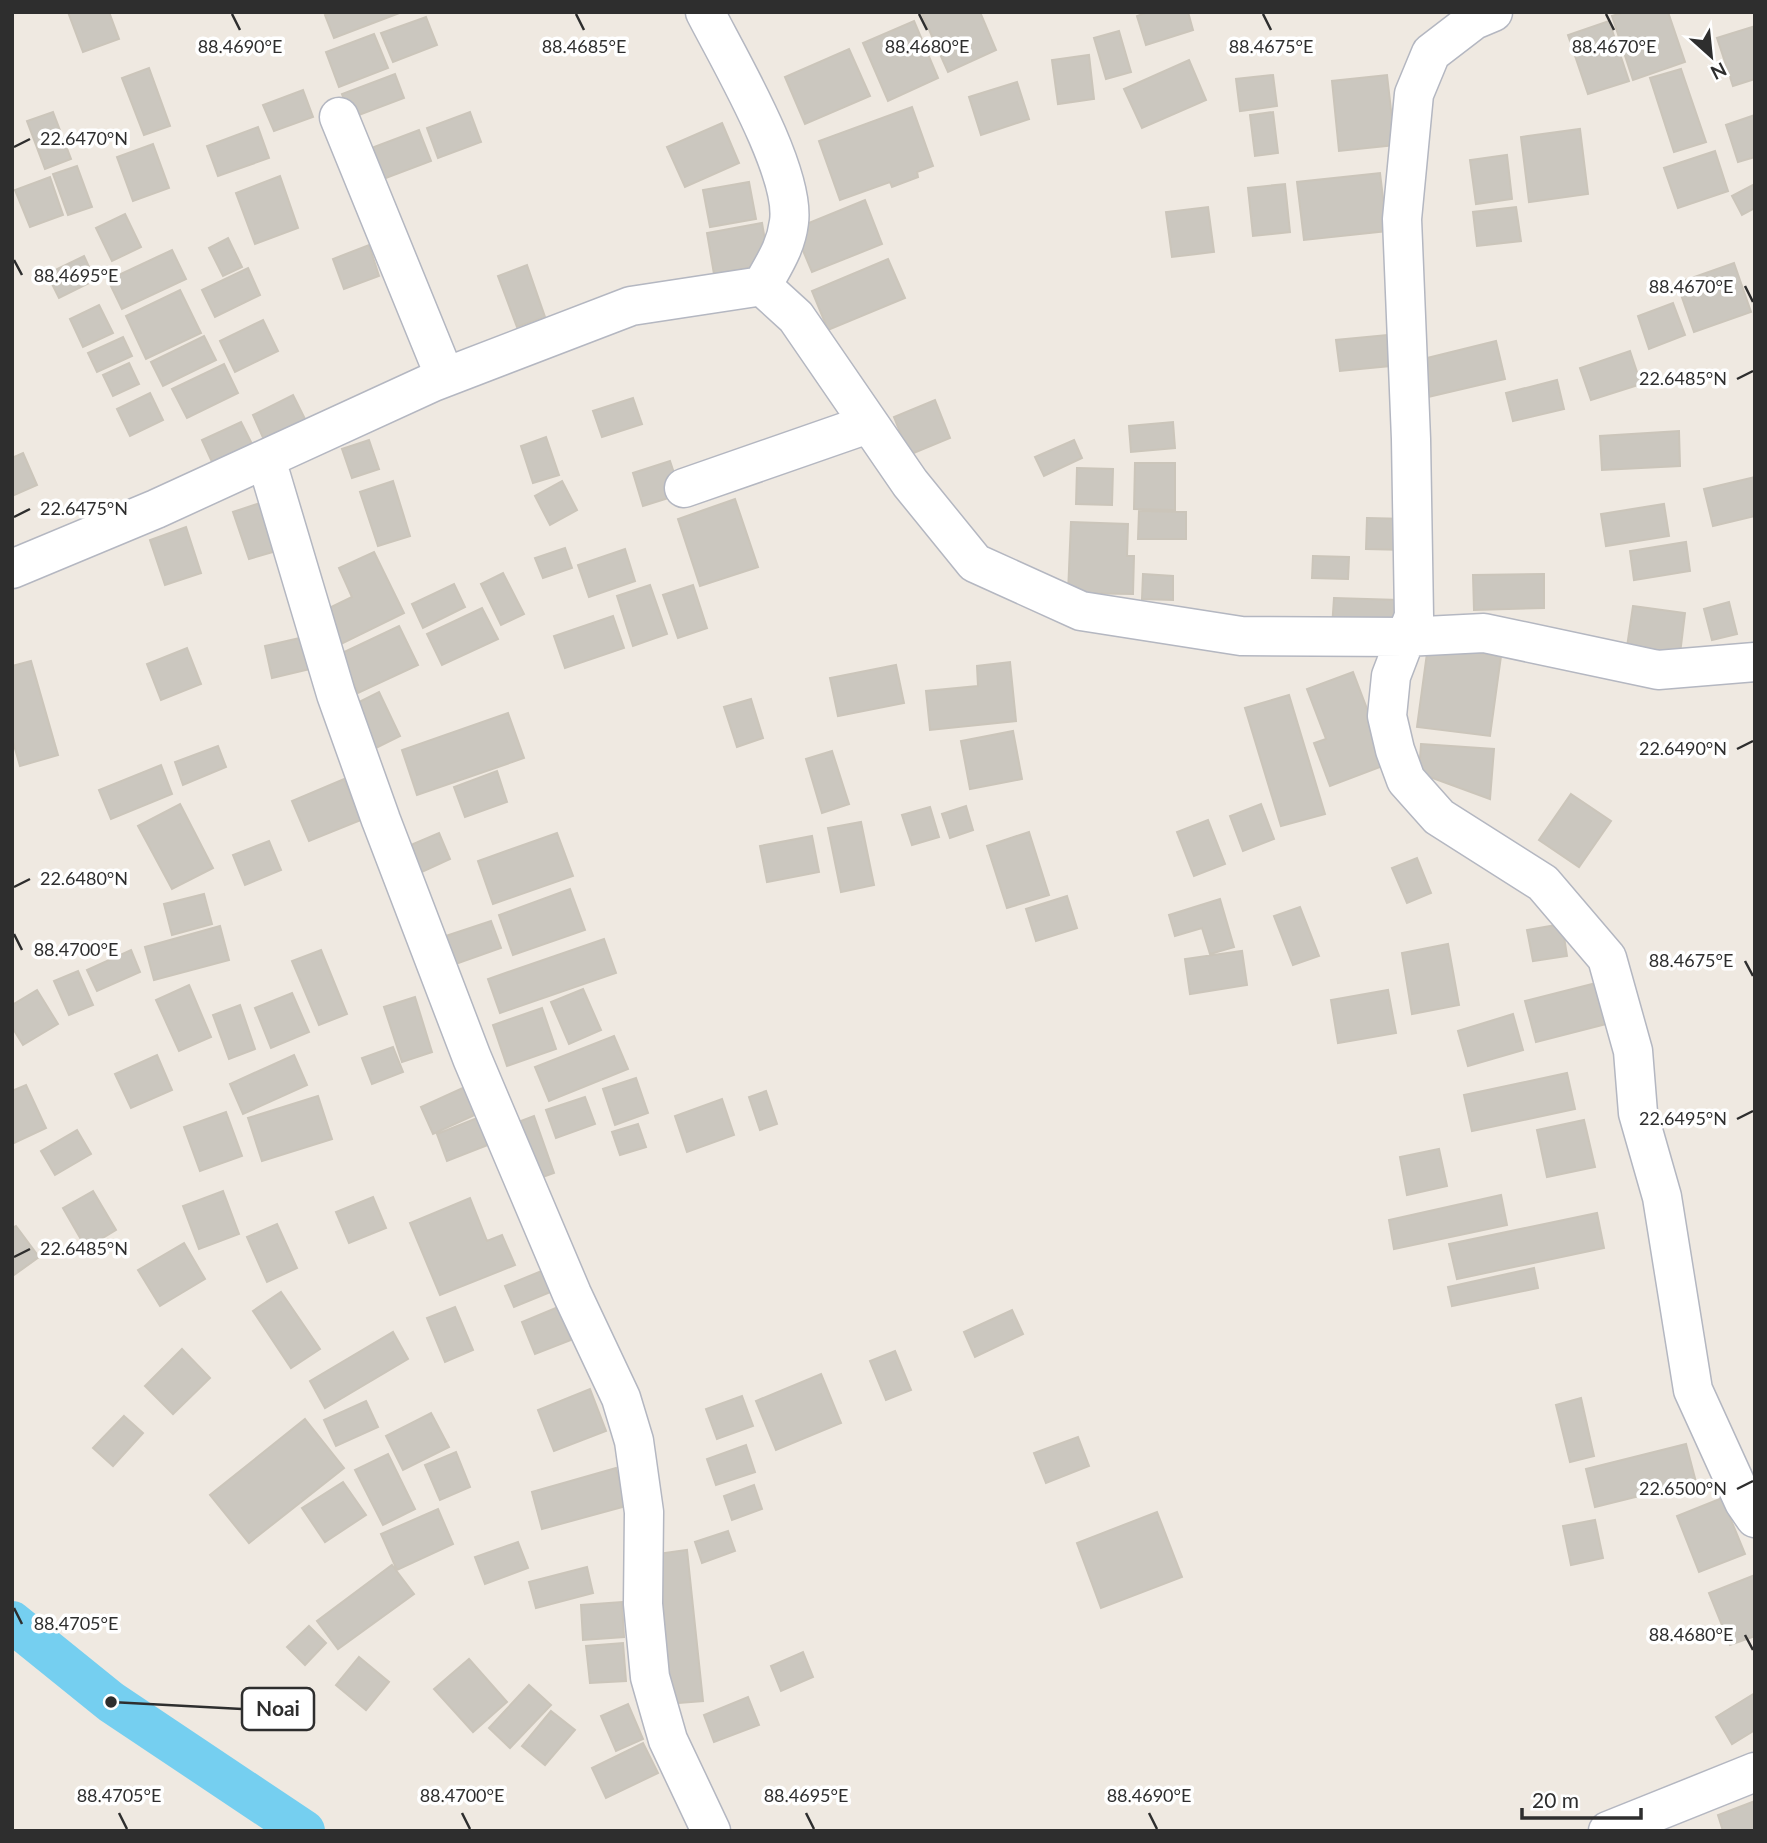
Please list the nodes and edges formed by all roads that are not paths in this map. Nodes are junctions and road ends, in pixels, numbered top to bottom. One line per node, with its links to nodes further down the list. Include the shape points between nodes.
1 (705, 12): 4 (street, via 758,114 786,183 790,219 783,249)
2 (1479, 15): 10 (street, via 1431,53 1414,94 1402,219 1414,616)
3 (339, 117): 5 (street)
4 (761, 286): 5 (street, via 631,306); 6 (street, via 796,317)
5 (445, 377): 7 (street)
6 (868, 424): 8 (street); 10 (street, via 975,563 1081,611 1241,636)
7 (266, 458): 9 (street); 14 (street, via 336,694 385,833 472,1058 621,1398 634,1441 644,1512 643,1604 650,1677 668,1740)
8 (684, 488)
9 (12, 569)
10 (1405, 637): 11 (street, via 1484,632 1658,670); 12 (street, via 1391,676 1387,716 1406,780 1439,817 1543,883 1607,958 1633,1051 1638,1113 1662,1197 1693,1390)
11 (1755, 662)
12 (1755, 1518)
13 (1755, 1772): 15 (street)
14 (711, 1831)
15 (1608, 1831)

